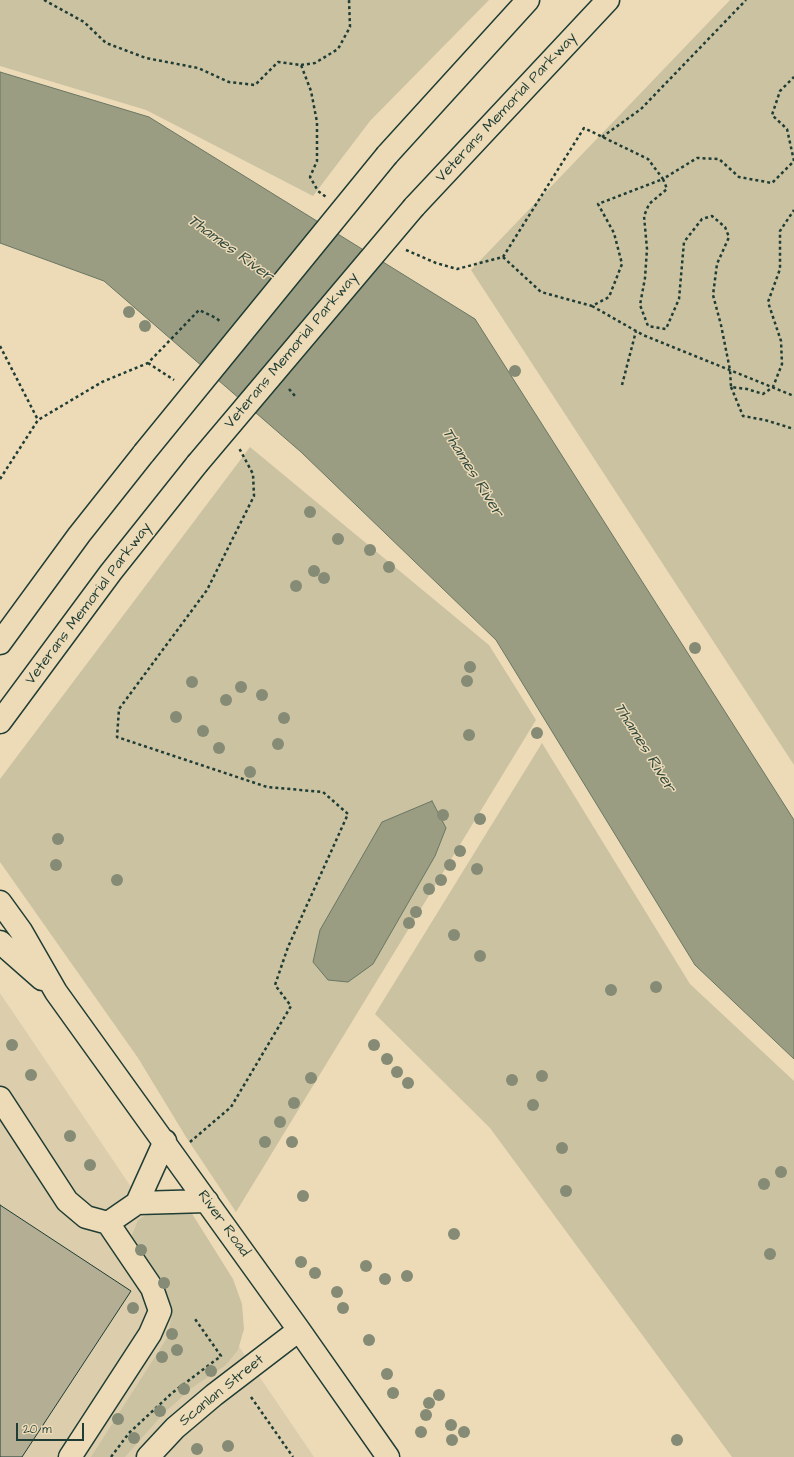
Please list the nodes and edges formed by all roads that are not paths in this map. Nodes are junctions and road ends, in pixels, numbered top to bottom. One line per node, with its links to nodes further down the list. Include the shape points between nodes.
1 (528, 0): 3 (main road, bridge, via 387,155 144,453 79,535)
2 (608, 0): 4 (main road, Veterans Memorial Parkway, bridge, via 414,207 197,464 111,572)
3 (0, 643)
4 (0, 722)
5 (0, 902): 7 (main road, River Road, via 21,931)
6 (0, 943): 7 (main road, River Road)
7 (56, 992): 9 (main road, River Road)
8 (0, 1098): 12 (main road, via 67,1201 86,1217)
9 (170, 1148): 10 (main road, River Road); 11 (main road)
10 (207, 1201): 11 (main road); 13 (main road, River Road)
11 (137, 1203): 12 (main road)
12 (108, 1223): 14 (main road, via 152,1288 160,1311 150,1334)
13 (299, 1330): 15 (main road, Scanlan Street, via 214,1395 175,1428); 16 (main road, River Road)
14 (70, 1457)
15 (148, 1457)
16 (388, 1457)

